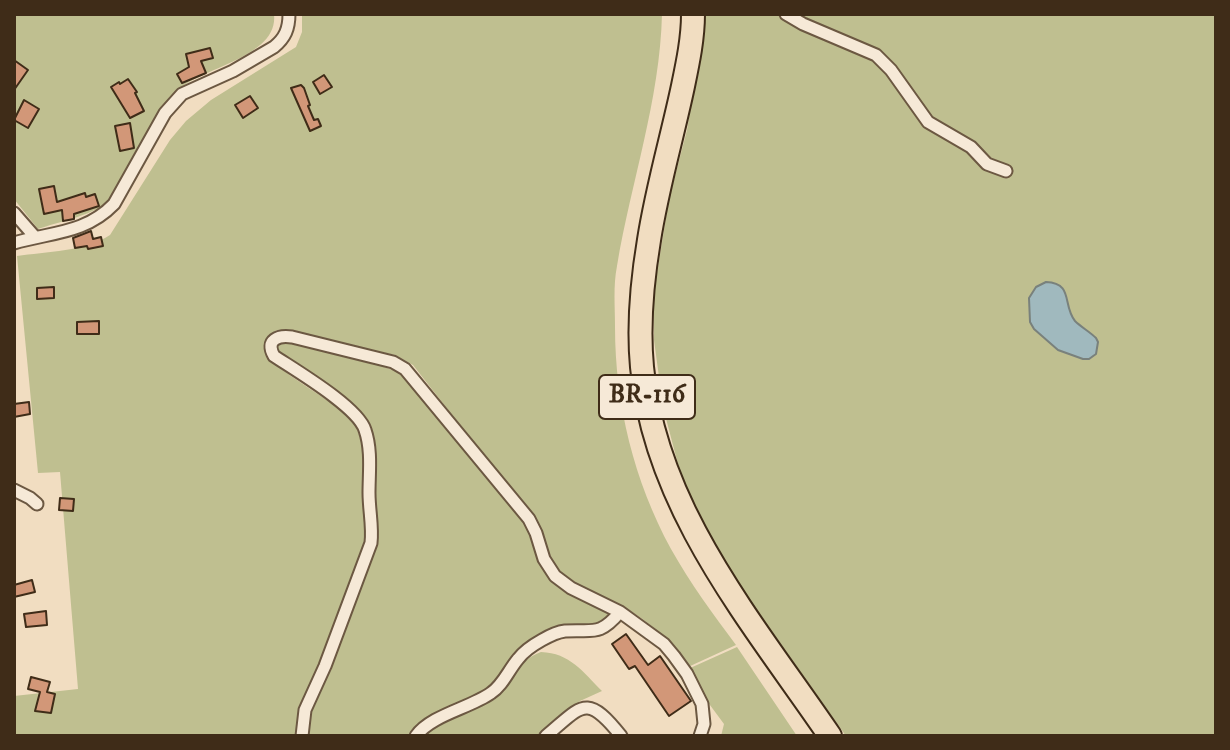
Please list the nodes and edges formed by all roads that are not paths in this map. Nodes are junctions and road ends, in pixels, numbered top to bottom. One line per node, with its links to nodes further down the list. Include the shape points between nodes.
1 (289, 14): 7 (street, via 288,30 274,47 173,102 105,213 87,225)
2 (680, 14): 17 (highway, BR-116, via 675,71 630,267 628,359 637,418 660,492 691,554)
3 (693, 14): 18 (highway, BR-116, via 645,266 641,332 647,399 664,463 692,528)
4 (786, 14): 5 (street, via 876,55 928,122 971,147 987,164)
5 (1006, 171)
6 (14, 213): 7 (street)
7 (35, 237): 8 (street)
8 (14, 243)
9 (14, 490): 10 (street)
10 (37, 504)
11 (620, 612): 12 (street, via 555,576 529,519 405,369 278,337 271,344 274,356 359,418 369,451 371,543 305,710); 13 (street, via 597,630 563,631 538,642 495,690 425,726); 16 (street, via 664,644 687,674 704,713)
12 (302, 736)
13 (416, 736)
14 (546, 736): 15 (street, via 583,707 602,715)
15 (621, 736)
16 (700, 736)
17 (814, 736)
18 (830, 736)

